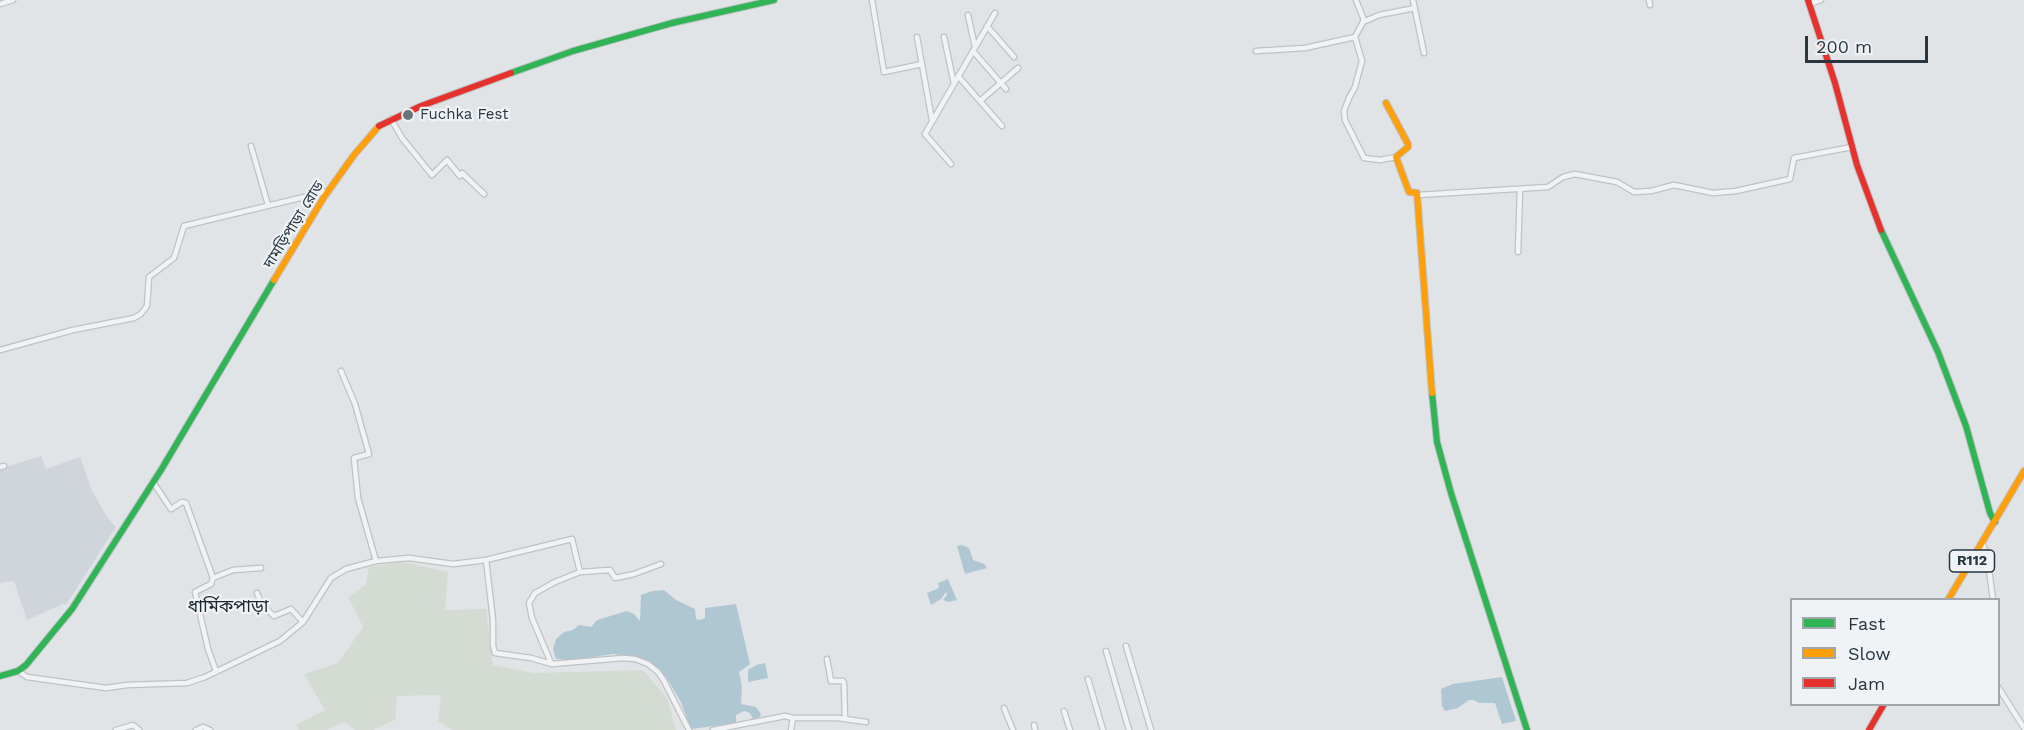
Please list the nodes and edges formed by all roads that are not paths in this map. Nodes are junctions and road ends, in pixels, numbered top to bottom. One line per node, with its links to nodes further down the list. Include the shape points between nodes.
1 (13, 0): 8 (street)
2 (774, 0): 29 (main road, দামড়িপাড়া রোড, via 573,51)
3 (872, 0): 21 (street, via 884,72)
4 (1356, 0): 12 (street)
5 (1413, 0): 9 (street)
6 (1821, 0): 7 (street)
7 (1808, 2): 33 (main road, via 1836,83)
8 (0, 4)
9 (1415, 8): 12 (street); 19 (street)
10 (995, 13): 13 (street)
11 (968, 15): 17 (street)
12 (1363, 22): 16 (street)
13 (987, 26): 17 (street); 20 (street)
14 (917, 37): 21 (street)
15 (944, 37): 25 (street)
16 (1355, 37): 18 (street, via 1305,48); 34 (street, via 1362,61 1344,111 1345,120 1364,158)
17 (974, 49): 23 (street); 24 (street)
18 (1256, 51)
19 (1424, 53)
20 (1014, 57)
21 (922, 64): 30 (street)
22 (1018, 68): 24 (street)
23 (958, 76): 25 (street); 27 (street)
24 (1001, 83): 26 (street); 27 (street)
25 (954, 84): 30 (street)
26 (1006, 89)
27 (980, 101): 31 (street)
28 (1386, 103): 34 (main road, via 1408,144)
29 (391, 119): 37 (main road, দামড়িপাড়া রোড, via 365,141); 38 (street, via 432,175 447,160)
30 (933, 121): 35 (street, via 925,134)
31 (1002, 126)
32 (252, 146): 40 (street)
33 (1852, 147): 36 (street, via 1794,158 1790,179 1736,191 1713,193 1674,185 1634,192 1617,182 1575,174 1548,187); 46 (main road, via 1882,236 1938,352)
34 (1396, 157): 39 (main road, via 1409,192)
35 (951, 164)
36 (1520, 189): 39 (street); 41 (street)
37 (329, 191): 40 (street); 45 (main road, দামড়িপাড়া রোড)
38 (484, 194)
39 (1418, 195): 86 (main road, via 1437,442)
40 (268, 206): 42 (street, via 184,226 174,258 149,278 147,306 134,318)
41 (1518, 252)
42 (0, 350)
43 (341, 371): 49 (street, via 369,454 354,458 358,498)
44 (2024, 471): 46 (main road, R112)
45 (153, 482): 53 (street, via 171,509 186,503); 63 (main road, দামড়িপাড়া রোড, via 72,609)
46 (1995, 522): 47 (main road, R112)
47 (1983, 544): 55 (main road, R112); 56 (street)
48 (486, 560): 49 (street, via 453,564 409,558); 52 (street, via 572,539); 61 (street, via 495,653)
49 (376, 561): 57 (street, via 346,568 331,578)
50 (662, 564): 52 (street, via 615,578 610,570)
51 (261, 568): 53 (street, via 233,570)
52 (580, 572): 61 (street, via 535,593 529,603)
53 (213, 578): 62 (street, via 211,584 195,592)
54 (257, 593): 57 (street, via 262,605 274,616 291,609)
55 (1949, 598)
56 (1993, 598)
57 (303, 622): 62 (street, via 280,641)
58 (1126, 646): 85 (street)
59 (1106, 651): 84 (street)
60 (827, 659): 71 (street, via 831,681 844,683)
61 (551, 664): 78 (street, via 623,658 648,664 663,679)
62 (216, 670): 63 (street, via 187,683 106,688 27,677)
63 (18, 671): 64 (main road)
64 (0, 676)
65 (1088, 679): 83 (street)
66 (2000, 690): 73 (street)
67 (1883, 706): 87 (main road)
68 (1004, 708): 81 (street)
69 (1064, 711): 82 (street)
70 (793, 718): 71 (street); 79 (street, via 779,717); 80 (street)
71 (846, 719): 72 (street)
72 (866, 722)
73 (2024, 728)
74 (116, 730): 75 (street, via 134,725)
75 (139, 730)
76 (196, 730): 77 (street)
77 (210, 730)
78 (689, 730)
79 (713, 730)
80 (792, 730)
81 (1013, 730)
82 (1070, 730)
83 (1103, 730)
84 (1129, 730)
85 (1151, 730)
86 (1527, 730)
87 (1869, 730)

